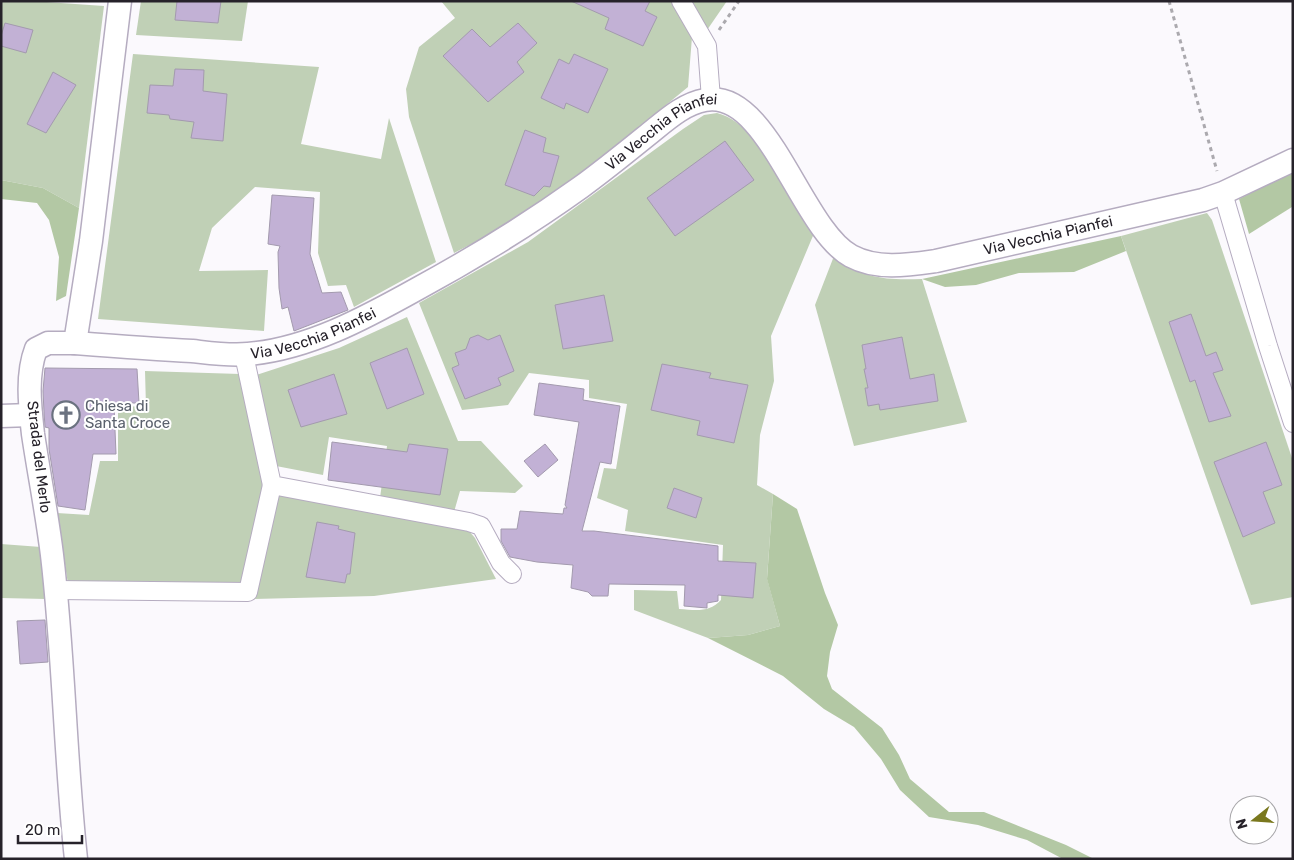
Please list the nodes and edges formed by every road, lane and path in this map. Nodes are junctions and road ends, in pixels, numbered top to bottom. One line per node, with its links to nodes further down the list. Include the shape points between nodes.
1 (120, 1): 9 (street, via 91,241)
2 (681, 1): 5 (street)
3 (739, 1): 5 (path)
4 (1169, 1): 8 (path)
5 (707, 46): 6 (street)
6 (711, 99): 8 (street, Via Vecchia Pianfei, via 719,98 734,104 752,120 829,237 850,255 876,264 909,265 936,261 1181,206); 10 (street, Via Vecchia Pianfei, via 680,110 536,219 424,285 331,332 283,348)
7 (1293, 160): 8 (street, Via Vecchia Pianfei)
8 (1223, 193): 13 (street)
9 (75, 343): 10 (street, Via Vecchia Pianfei); 11 (street, Strada del Merlo, via 48,343 36,349 30,371)
10 (244, 355): 14 (street)
11 (31, 415): 12 (street); 16 (street, Strada del Merlo)
12 (1, 416)
13 (1293, 423)
14 (272, 485): 15 (street, via 481,526 501,563); 16 (street, via 248,592)
15 (512, 574)
16 (56, 590): 17 (street, Strada del Merlo)
17 (76, 859)

